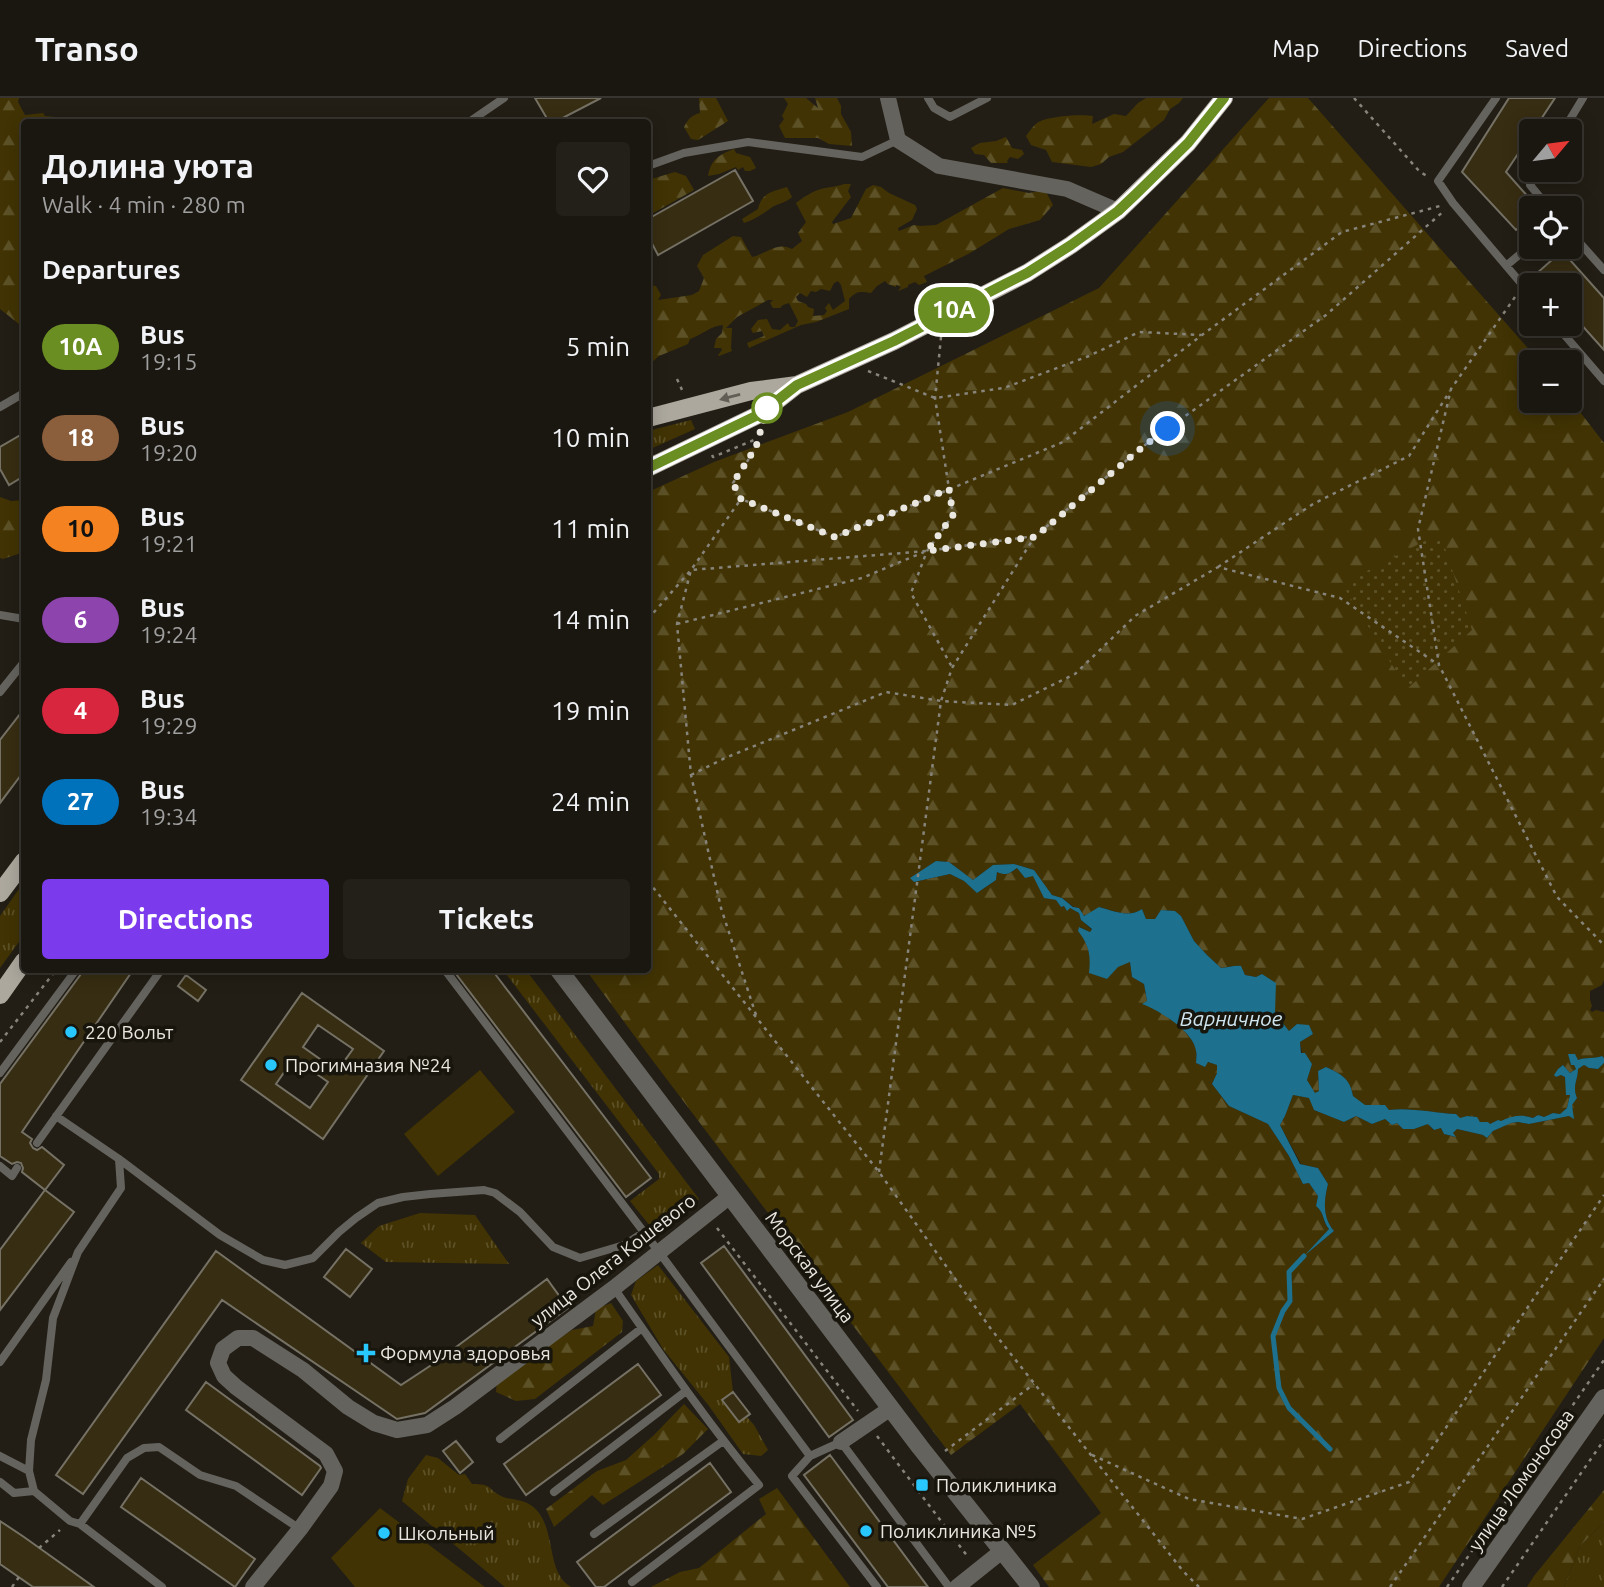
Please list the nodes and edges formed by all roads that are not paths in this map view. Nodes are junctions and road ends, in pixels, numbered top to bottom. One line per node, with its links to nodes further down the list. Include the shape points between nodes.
1 (504, 98): 8 (lane)
2 (888, 98): 10 (street)
3 (929, 98): 4 (lane, via 934,108 950,117)
4 (987, 98)
5 (1224, 98): 14 (main road, via 1188,143)
6 (1496, 98): 17 (lane, via 1438,181)
7 (1583, 98): 9 (lane)
8 (473, 119)
9 (1570, 119)
10 (898, 140): 11 (lane, via 862,157 748,142 684,153); 14 (street, via 939,166 1067,188)
11 (651, 165)
12 (1532, 182): 13 (lane, via 1530,186)
13 (1539, 196)
14 (1118, 211): 22 (main road, via 1027,273)
15 (1582, 245): 18 (lane)
16 (1519, 255): 17 (lane)
17 (1507, 265): 19 (lane)
18 (1604, 270)
19 (1519, 280)
20 (1565, 336): 21 (lane)
21 (1604, 381)
22 (797, 385): 25 (main road, one-way to 25, via 751,391); 26 (main road, via 760,414)
23 (21, 395): 24 (lane)
24 (0, 407)
25 (651, 417)
26 (651, 467)
27 (0, 615): 28 (lane)
28 (21, 618)
29 (21, 666): 30 (lane)
30 (0, 692)
31 (21, 865): 32 (main road)
32 (0, 893)
33 (21, 965): 38 (main road)
34 (74, 973): 39 (lane)
35 (159, 973): 40 (lane)
36 (447, 973): 46 (lane)
37 (561, 973): 45 (street, Морская улица)
38 (0, 995)
39 (0, 1073)
40 (56, 1116): 41 (lane); 42 (lane)
41 (37, 1143)
42 (119, 1159): 46 (lane, via 220,1235 263,1260 285,1265 313,1258 338,1232 378,1203 484,1189 505,1198 553,1247 580,1258 624,1245); 47 (lane, via 121,1188)
43 (0, 1166): 44 (lane, via 12,1176)
44 (17, 1168)
45 (730, 1196): 48 (street, улица Олега Кошевого); 54 (street, Морская улица)
46 (644, 1232): 48 (lane)
47 (78, 1252): 51 (lane); 60 (lane, via 53,1318)
48 (659, 1252): 49 (street, улица Олега Кошевого); 59 (lane)
49 (614, 1287): 50 (lane); 65 (street, улица Олега Кошевого, via 455,1407 427,1425 397,1430 356,1412 303,1370 253,1339 238,1338 223,1349 218,1363 224,1376 326,1454 335,1471 331,1486)
50 (642, 1328): 52 (lane); 55 (lane)
51 (0, 1362)
52 (686, 1391): 56 (lane); 63 (lane)
53 (1604, 1398): 75 (street, улица Ломоносова)
54 (891, 1408): 57 (street); 67 (street, Морская улица)
55 (500, 1439)
56 (723, 1441): 66 (lane); 68 (lane, via 759,1485)
57 (841, 1443): 59 (lane); 72 (lane)
58 (0, 1456): 60 (lane)
59 (810, 1456): 71 (lane, via 792,1476)
60 (29, 1471): 62 (lane)
61 (0, 1482): 62 (lane, via 15,1493)
62 (34, 1491): 64 (lane)
63 (554, 1492)
64 (80, 1524): 65 (lane, via 127,1458 144,1448 159,1447 200,1475 236,1486); 69 (lane)
65 (300, 1529): 70 (street, улица Олега Кошевого)
66 (594, 1534)
67 (1002, 1551): 73 (street); 74 (street, Морская улица)
68 (632, 1582)
69 (162, 1587)
70 (253, 1587)
71 (877, 1587)
72 (949, 1587)
73 (957, 1587)
74 (1031, 1587)
75 (1471, 1587)

